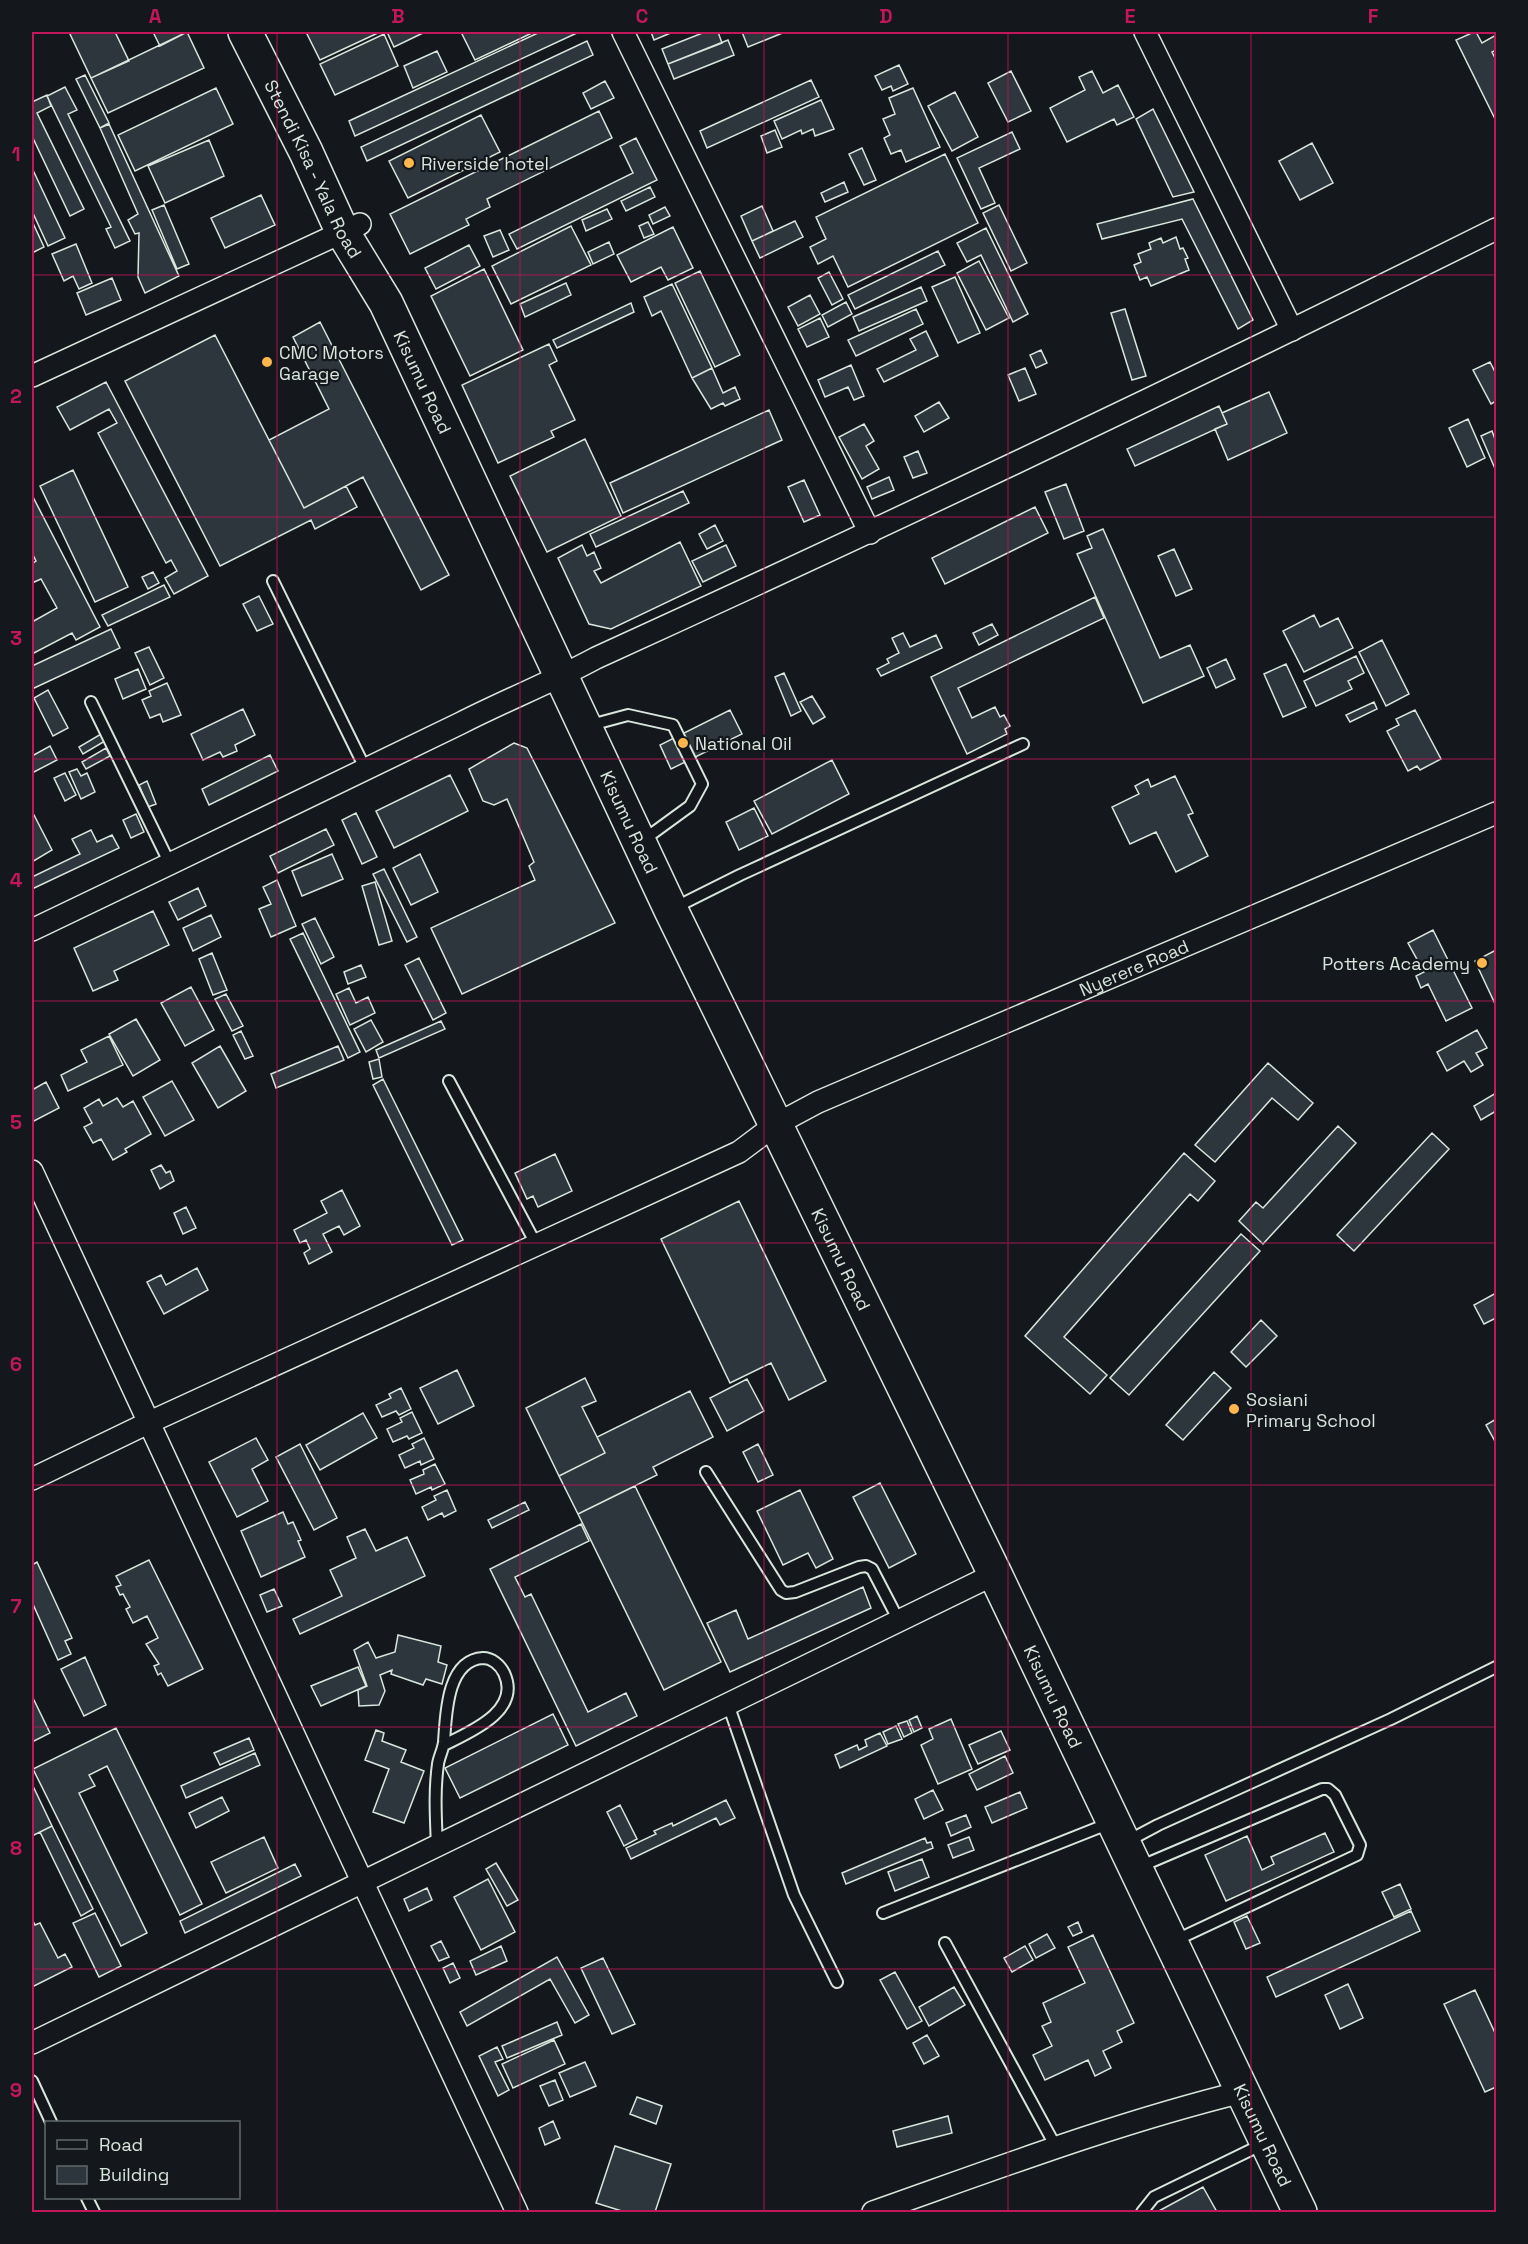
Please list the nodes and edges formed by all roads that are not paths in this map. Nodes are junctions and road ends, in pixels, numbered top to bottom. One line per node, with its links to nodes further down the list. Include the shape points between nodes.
1 (245, 32): 5 (highway, Stendi Kisa - Yala Road, via 306,152)
2 (266, 32): 5 (highway, via 319,137)
3 (623, 32): 10 (street)
4 (1145, 32): 8 (street)
5 (351, 227): 7 (highway, Stendi Kisa - Yala Road); 9 (street)
6 (1497, 229): 8 (street)
7 (386, 303): 12 (highway, Kisumu Road)
8 (1292, 330): 10 (street)
9 (32, 376)
10 (870, 533): 12 (street)
11 (273, 581): 16 (lane)
12 (560, 677): 14 (highway, Kisumu Road); 16 (street)
13 (91, 702): 19 (lane)
14 (584, 726): 18 (highway, Kisumu Road); 18 (lane, via 628,715 673,725 702,784 690,806)
15 (1023, 744): 20 (lane)
16 (366, 770): 19 (street)
17 (1497, 813): 23 (street, Nyerere Road, via 819,1102)
18 (639, 843): 20 (highway, Kisumu Road)
19 (170, 864): 21 (street)
20 (671, 910): 23 (highway, Kisumu Road)
21 (32, 930)
22 (448, 1081): 25 (lane)
23 (775, 1125): 25 (street, Nyerere Road, via 739,1152); 29 (highway, Kisumu Road)
24 (32, 1171): 26 (street)
25 (537, 1246): 26 (street, Nyerere Road)
26 (150, 1422): 28 (street, Nyerere Road); 36 (street)
27 (706, 1472): 30 (lane, via 781,1590 795,1592 866,1566 872,1569)
28 (32, 1479)
29 (996, 1574): 30 (street); 34 (highway, Kisumu Road)
30 (899, 1621): 32 (street)
31 (1497, 1666): 34 (lane)
32 (728, 1704): 35 (street); 40 (lane, via 794,1895)
33 (444, 1745): 33 (lane, via 492,1718 508,1695 508,1682 493,1660 471,1661 452,1685 444,1712); 35 (lane, via 438,1764)
34 (1124, 1844): 37 (lane); 39 (highway, Kisumu Road); 39 (lane, via 1328,1789 1335,1794 1360,1845 1356,1855)
35 (437, 1847): 36 (street)
36 (361, 1884): 41 (street); 47 (street)
37 (883, 1913)
38 (945, 1943): 46 (lane)
39 (1171, 1943): 43 (highway, Kisumu Road)
40 (837, 1982)
41 (32, 2043)
42 (32, 2081): 44 (lane)
43 (1242, 2092): 45 (highway, Kisumu Road); 46 (street)
44 (51, 2121)
45 (1266, 2142): 49 (lane, via 1154,2198); 50 (highway, Kisumu Road)
46 (1056, 2147): 48 (street)
47 (517, 2212)
48 (873, 2212)
49 (1142, 2212)
50 (1300, 2212)

